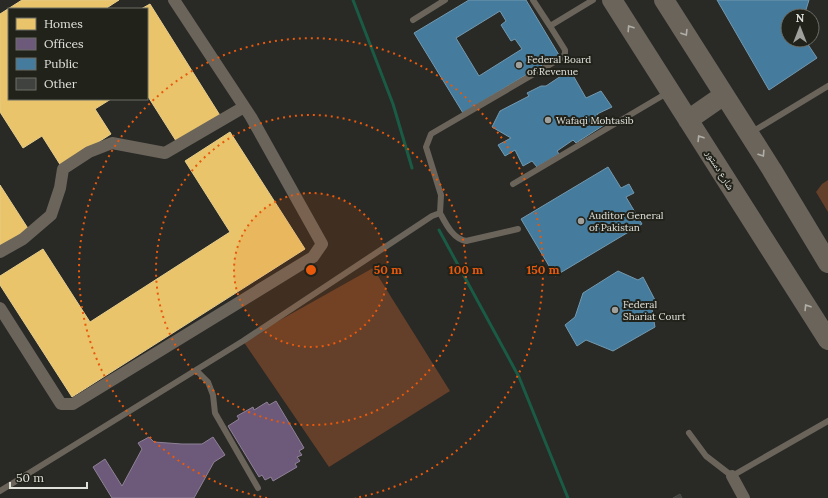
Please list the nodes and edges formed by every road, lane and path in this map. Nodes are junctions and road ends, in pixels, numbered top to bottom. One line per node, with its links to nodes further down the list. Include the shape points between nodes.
1 (174, 0): 12 (street)
2 (445, 0): 7 (lane)
3 (533, 0): 8 (lane)
4 (593, 0): 8 (lane)
5 (612, 0): 10 (main road, شارع دستور, one-way to 5)
6 (664, 0): 11 (main road, one-way to 11)
7 (413, 20)
8 (550, 26): 16 (lane, via 565,50 563,57 431,134 426,147 441,195)
9 (827, 90): 14 (lane)
10 (670, 91): 13 (main road, شارع دستور); 15 (lane)
11 (724, 95): 13 (main road); 14 (main road)
12 (244, 107): 18 (street, via 165,153 112,143 88,152 63,169 51,215 23,239); 20 (street, via 322,244 313,257 73,404 61,404)
13 (688, 120): 21 (main road, شارع دستور, one-way to 13)
14 (749, 133): 19 (main road, one-way to 19)
15 (514, 184)
16 (440, 213): 17 (lane, via 454,235 461,240); 22 (lane)
17 (518, 230)
18 (0, 252)
19 (828, 263)
20 (0, 308)
21 (828, 340)
22 (196, 370): 26 (lane, via 208,382 213,395 215,413); 27 (lane)
23 (828, 421): 25 (lane)
24 (689, 433): 25 (lane, via 706,456)
25 (732, 476): 28 (street)
26 (258, 488)
27 (0, 491)
28 (744, 498)

